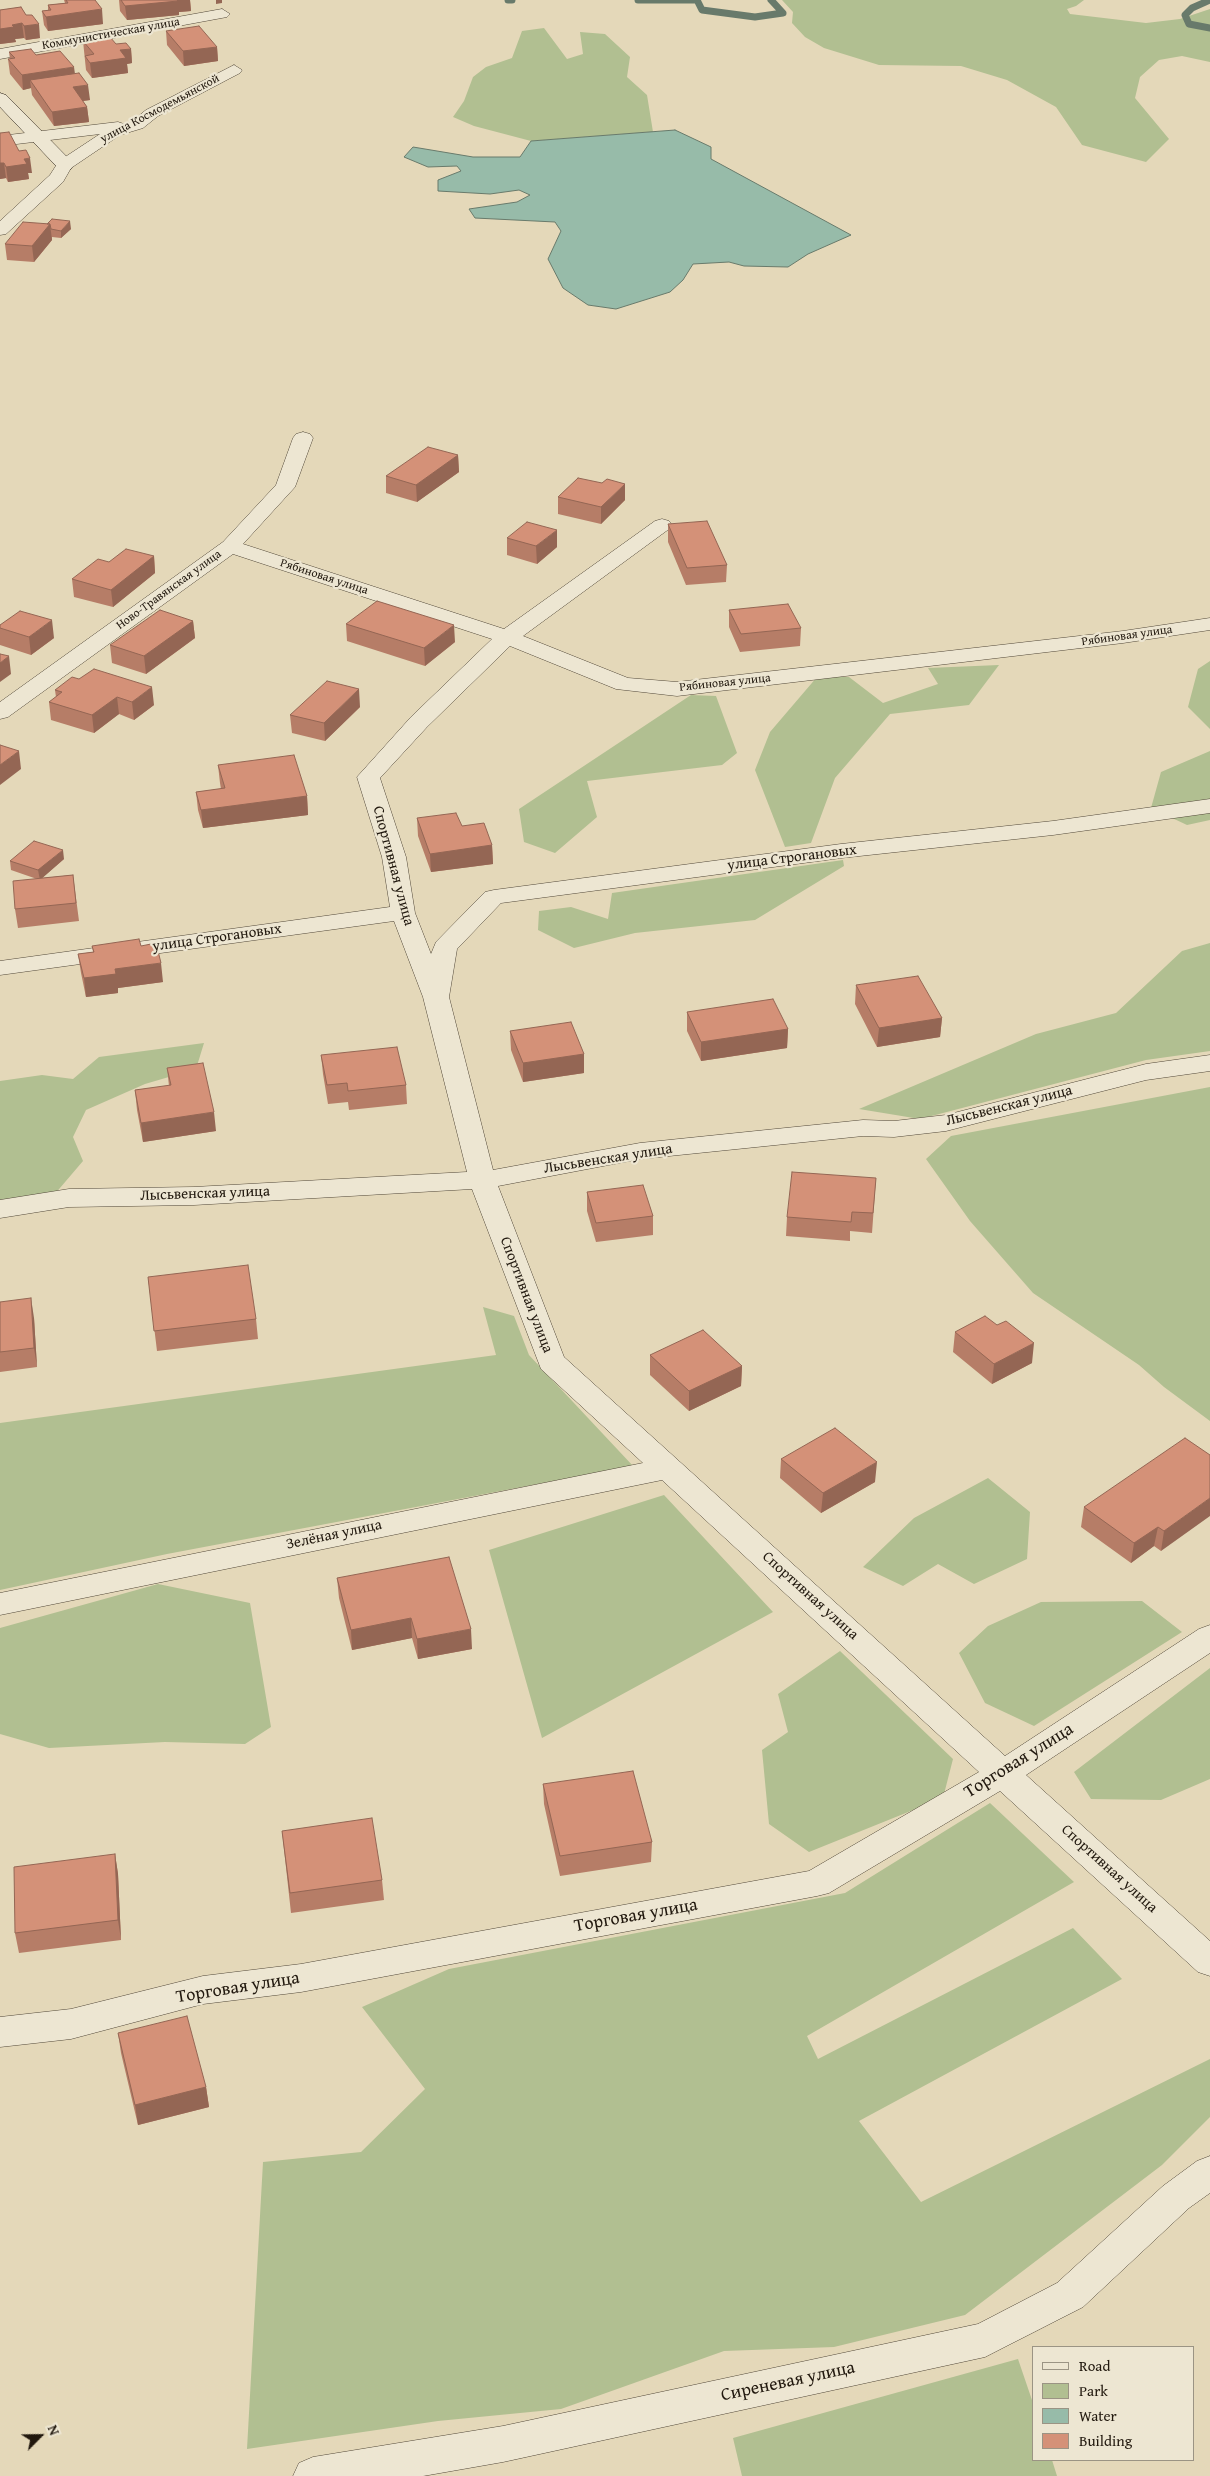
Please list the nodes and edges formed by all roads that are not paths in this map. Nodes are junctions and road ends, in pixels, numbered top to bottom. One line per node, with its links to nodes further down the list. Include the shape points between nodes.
1 (222, 14): 2 (street, Коммунистическая улица)
2 (0, 54)
3 (234, 70): 5 (street, улица Космодемьянской, via 152,113)
4 (0, 98): 6 (street)
5 (137, 125): 6 (street); 8 (street, улица Космодемьянской, via 114,132)
6 (35, 136): 7 (street); 8 (street)
7 (0, 141)
8 (65, 165): 9 (street, улица Космодемьянской, via 57,178)
9 (0, 230)
10 (303, 438): 12 (street, Ново-Травянская улица, via 285,487)
11 (662, 525): 14 (street, Спортивная улица)
12 (230, 546): 14 (street, Рябиновая улица); 15 (street, Ново-Травянская улица)
13 (1210, 624): 14 (street, Рябиновая улица, via 677,689 624,684)
14 (507, 637): 17 (street, Спортивная улица, via 418,722 368,777 394,857)
15 (0, 712)
16 (1210, 806): 19 (street, улица Строгановых, via 494,896 445,947)
17 (403, 913): 18 (street, улица Строгановых); 19 (street, Спортивная улица)
18 (0, 968)
19 (436, 996): 21 (street, Спортивная улица)
20 (1210, 1063): 21 (street, Лысьвенская улица, via 1146,1072 946,1123 894,1129 863,1128 640,1151)
21 (482, 1180): 22 (street, Лысьвенская улица, via 194,1196 69,1198); 23 (street, Спортивная улица, via 551,1362)
22 (0, 1209)
23 (668, 1468): 24 (street, Зелёная улица); 26 (street, Спортивная улица)
24 (0, 1604)
25 (1210, 1637): 26 (street, Торговая улица)
26 (1004, 1773): 27 (street, Спортивная улица); 28 (street, Торговая улица, via 817,1883 301,1978 203,1990 71,2024)
27 (1210, 1962)
28 (0, 2032)
29 (1210, 2172): 30 (street, Сиреневая улица, via 1176,2197 1070,2295 985,2340 503,2444)
30 (313, 2476)

